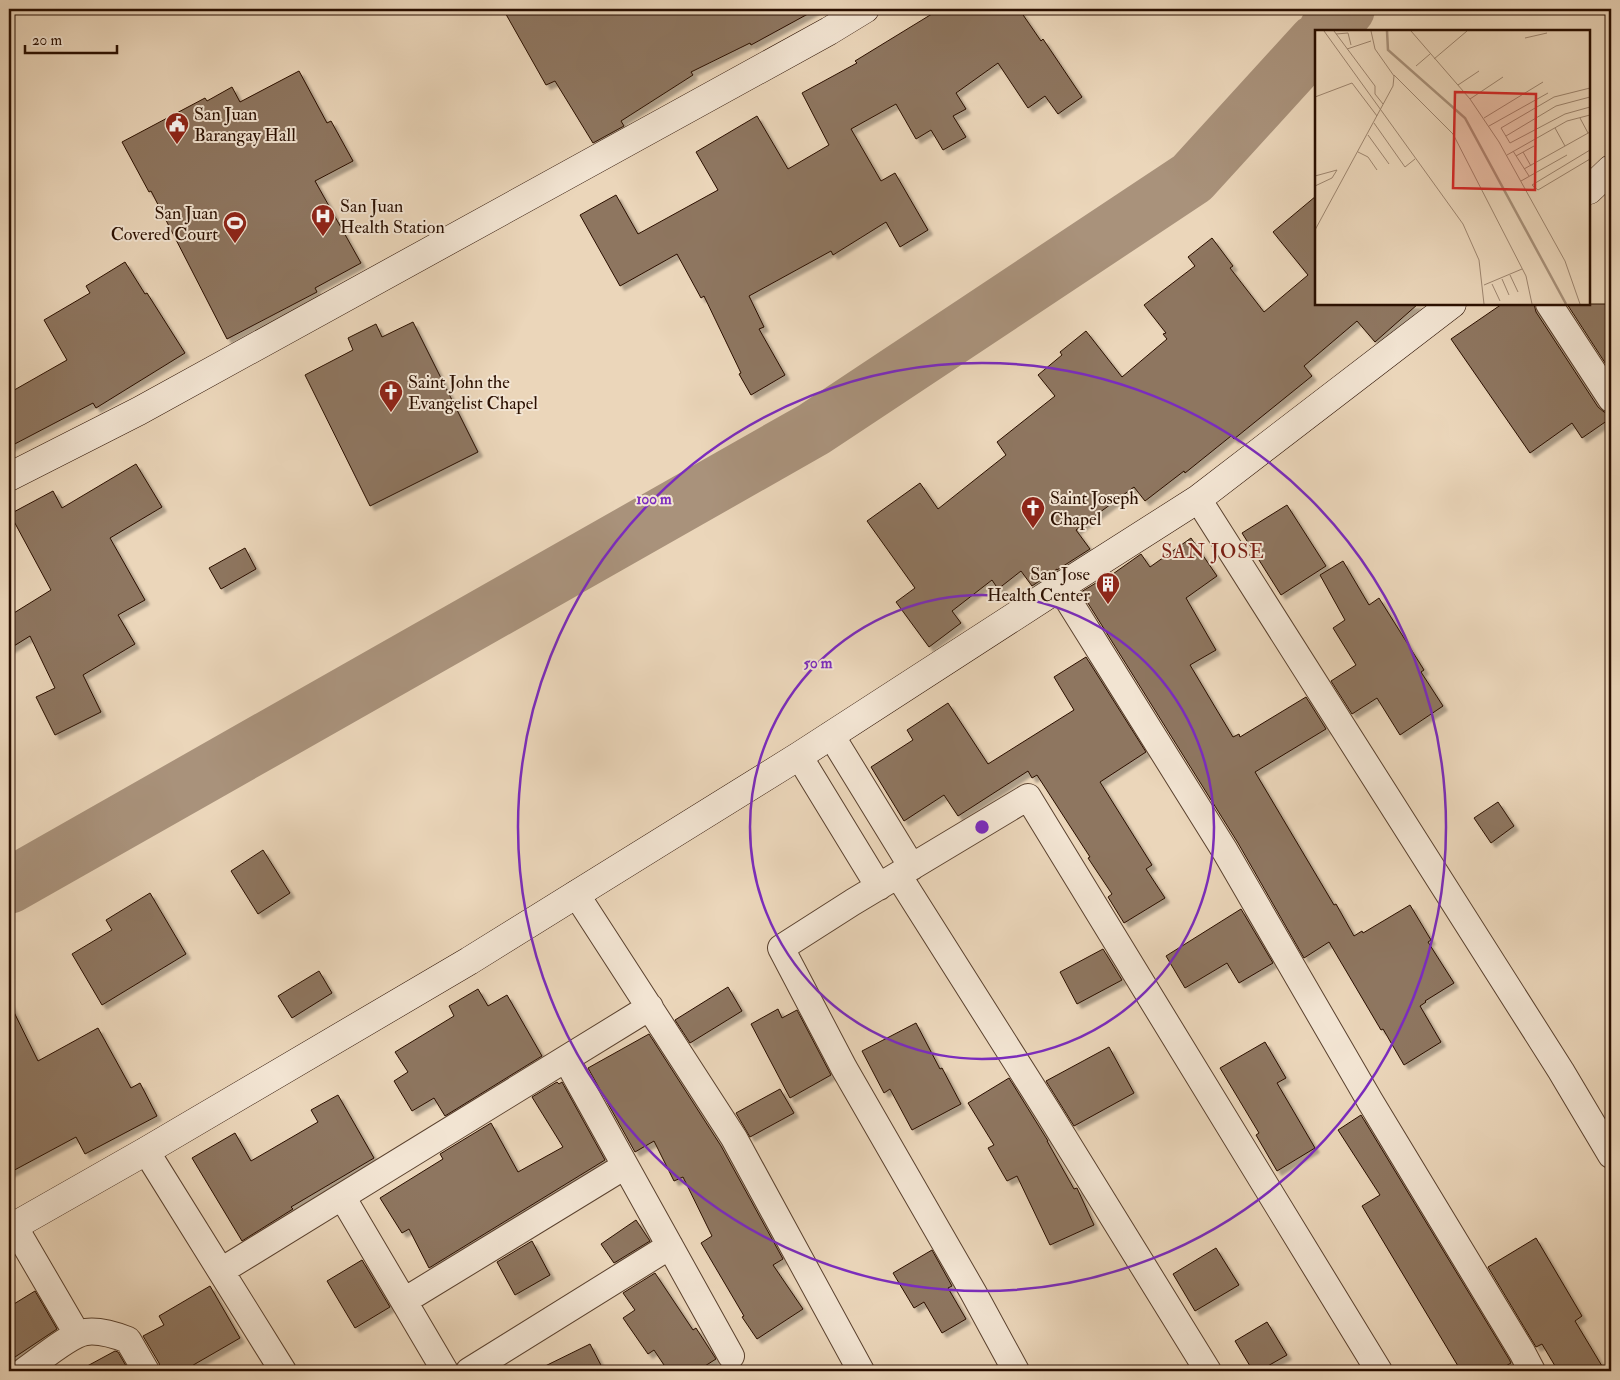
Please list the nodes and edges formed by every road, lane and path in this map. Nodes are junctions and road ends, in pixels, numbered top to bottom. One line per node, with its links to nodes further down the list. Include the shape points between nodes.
1 (865, 9): 7 (street, via 148,406)
2 (1611, 169): 3 (street)
3 (1590, 189)
4 (1451, 305): 8 (street)
5 (1550, 305): 6 (street)
6 (1611, 399)
7 (9, 478)
8 (1198, 499): 9 (street); 17 (street)
9 (1060, 587): 10 (street); 35 (street, via 1225,851)
10 (831, 734): 11 (street); 12 (street)
11 (799, 756): 12 (street); 13 (street)
12 (896, 876): 32 (street, via 781,948 844,1068); 33 (street, via 1048,1112); 34 (street, via 1028,797)
13 (576, 894): 14 (street); 16 (street, via 469,961)
14 (650, 1008): 15 (street); 31 (street, via 734,1138)
15 (566, 1059): 18 (street); 19 (street)
16 (146, 1151): 20 (street); 22 (street)
17 (1611, 1155)
18 (625, 1166): 21 (street); 23 (street)
19 (343, 1198): 22 (street); 23 (street)
20 (11, 1227): 24 (street)
21 (670, 1246): 25 (street); 30 (street)
22 (221, 1271): 28 (street)
23 (404, 1301): 29 (street)
24 (76, 1334): 26 (street); 27 (street, via 98,1332 128,1340)
25 (731, 1356)
26 (24, 1371)
27 (146, 1371)
28 (283, 1371)
29 (445, 1371)
30 (469, 1371)
31 (861, 1371)
32 (1016, 1371)
33 (1208, 1371)
34 (1379, 1371)
35 (1532, 1371)

